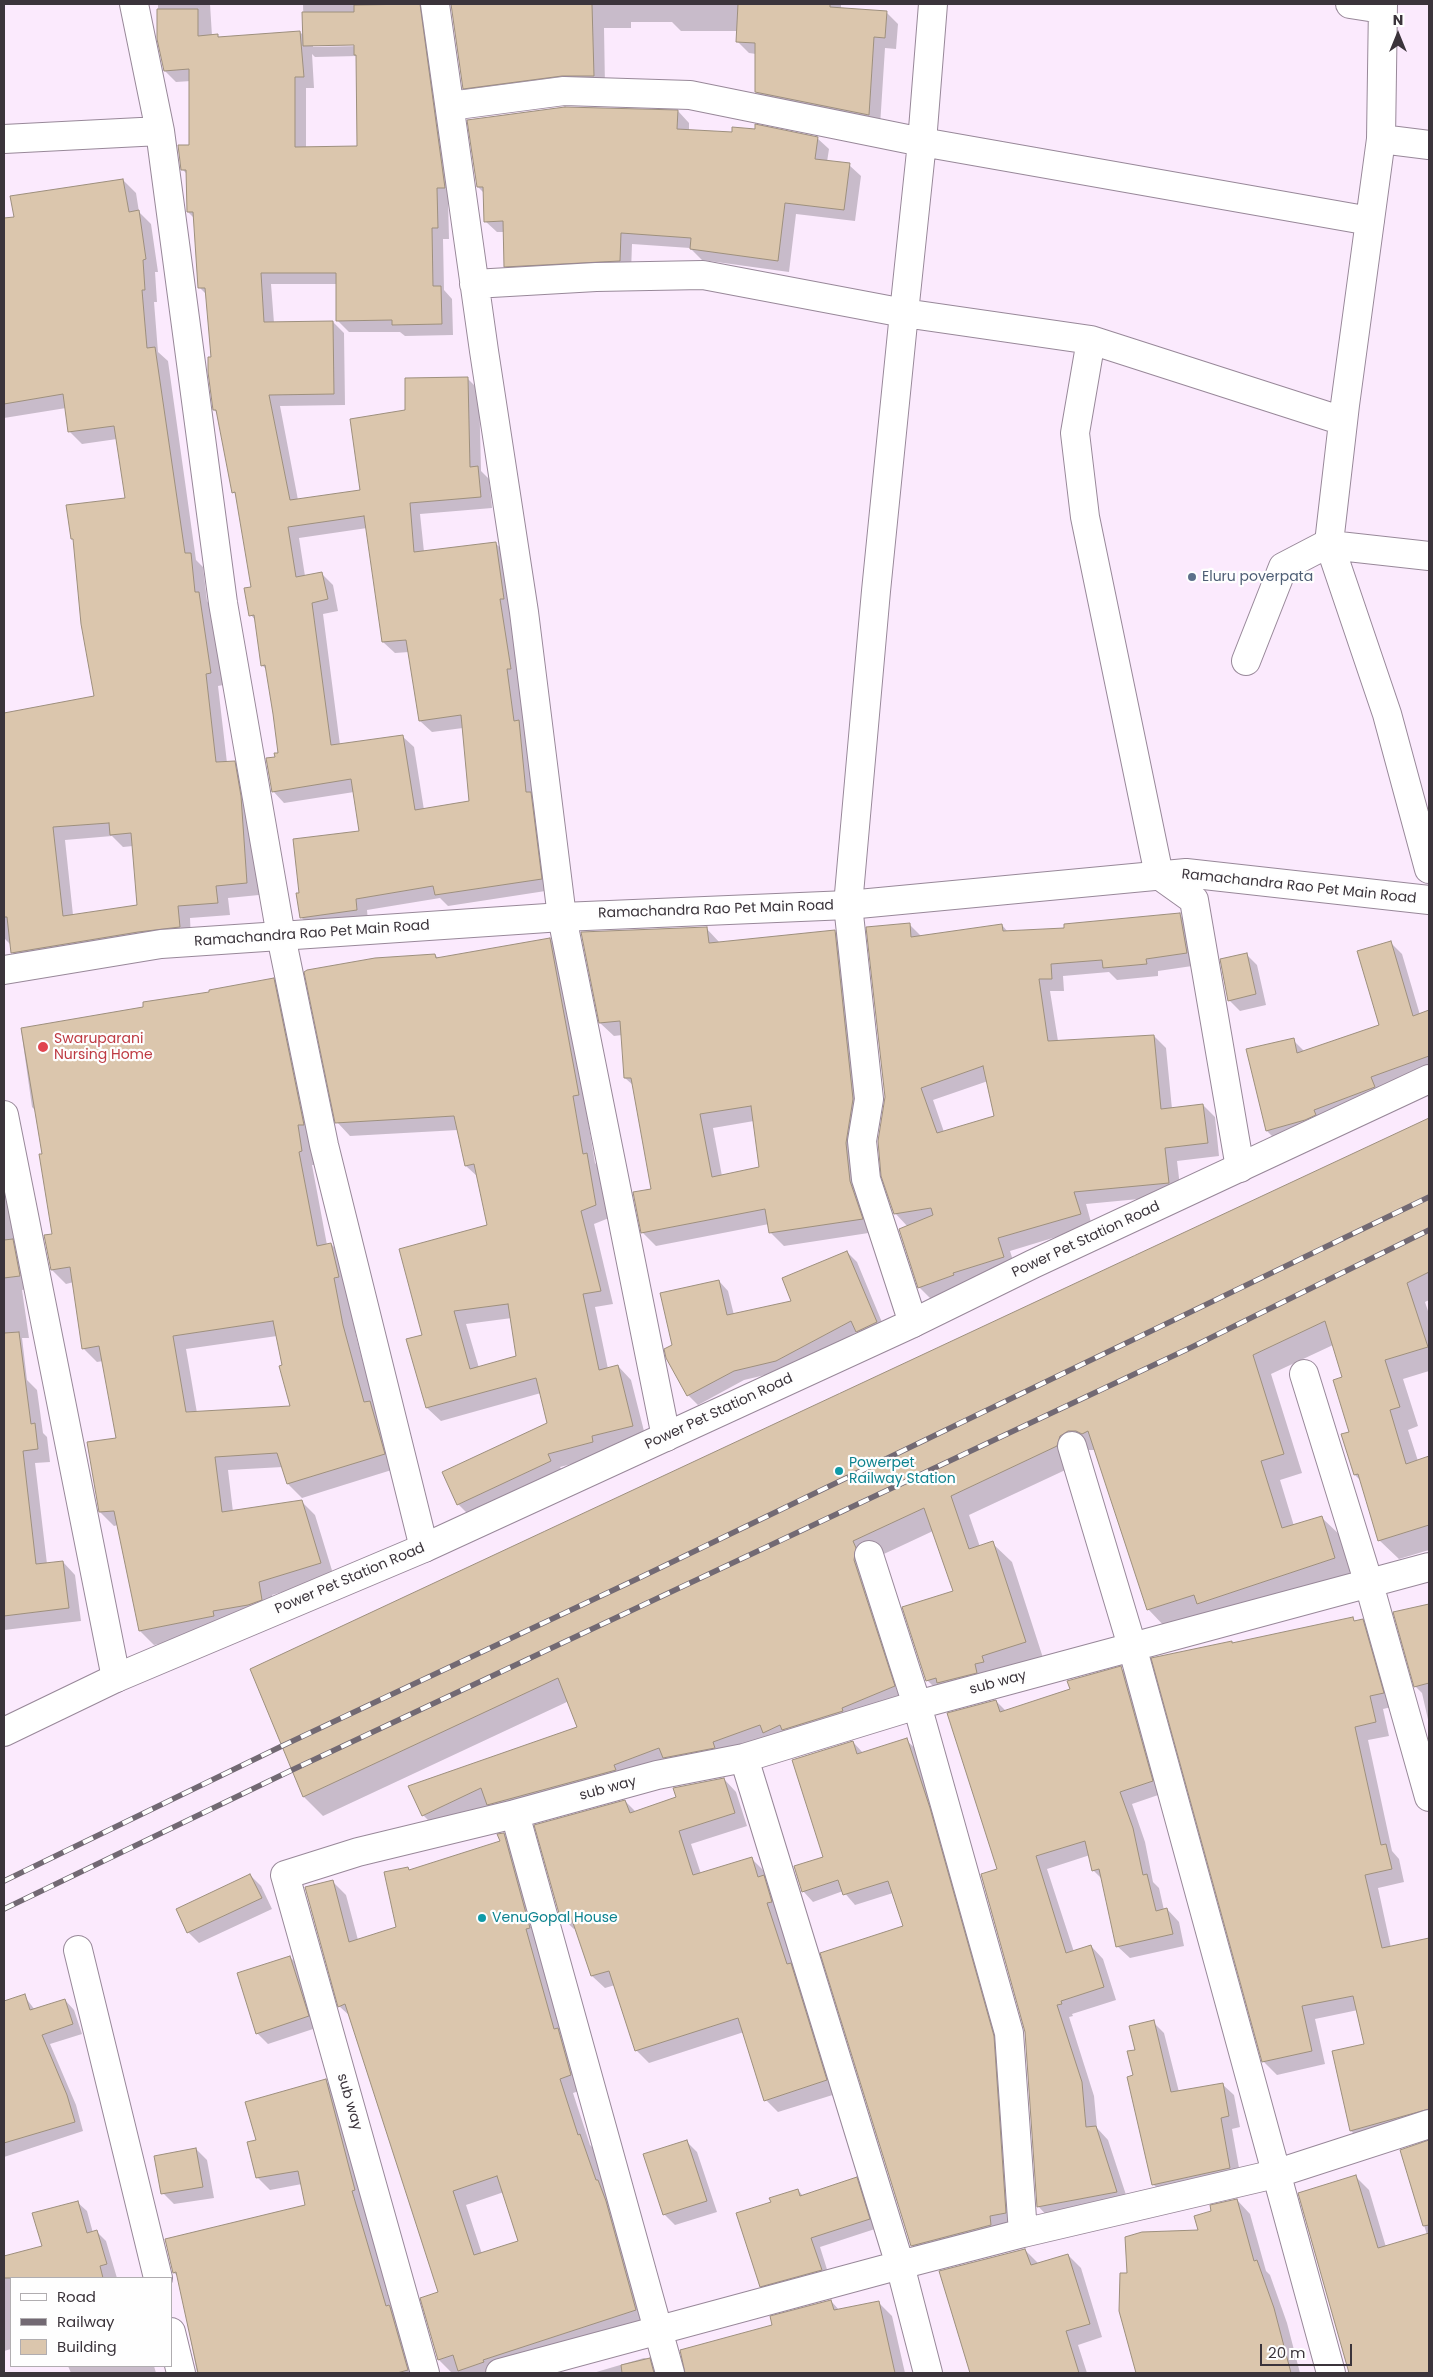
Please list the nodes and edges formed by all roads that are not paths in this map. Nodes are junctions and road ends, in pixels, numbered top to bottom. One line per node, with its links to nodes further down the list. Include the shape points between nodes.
1 (134, 4): 7 (street)
2 (435, 4): 6 (street)
3 (933, 4): 10 (street)
4 (1350, 4): 5 (street)
5 (1382, 6): 9 (street)
6 (450, 106): 10 (street, via 564,91 690,95); 13 (street)
7 (160, 131): 8 (street); 25 (street, via 223,603)
8 (4, 139)
9 (1381, 139): 11 (street); 12 (street)
10 (922, 142): 12 (street); 14 (street)
11 (1429, 145)
12 (1370, 221): 16 (street)
13 (474, 284): 14 (street, via 703,275); 24 (street, via 524,612)
14 (904, 313): 15 (street); 23 (street)
15 (1091, 340): 16 (street); 21 (street, via 1075,433 1085,517)
16 (1343, 421): 17 (street)
17 (1329, 544): 18 (street); 19 (street, via 1283,567); 20 (street, via 1387,714)
18 (1429, 556)
19 (1246, 661)
20 (1429, 869)
21 (1160, 875): 22 (street, Ramachandra Rao Pet Main Road, via 1186,873); 23 (street, Ramachandra Rao Pet Main Road); 29 (street, via 1194,900)
22 (1429, 900)
23 (848, 905): 24 (street, Ramachandra Rao Pet Main Road); 30 (street, via 869,1099 862,1141 866,1179)
24 (562, 917): 25 (street, Ramachandra Rao Pet Main Road); 32 (street)
25 (281, 936): 26 (street, Ramachandra Rao Pet Main Road, via 161,944); 34 (street, via 324,1145)
26 (4, 970)
27 (1429, 1079): 29 (street, Power Pet Station Road)
28 (4, 1115): 39 (street)
29 (1240, 1168): 30 (street, Power Pet Station Road)
30 (914, 1323): 32 (street, Power Pet Station Road)
31 (1304, 1374): 37 (street)
32 (666, 1437): 34 (street, Power Pet Station Road)
33 (1072, 1446): 38 (street)
34 (424, 1548): 39 (street, Power Pet Station Road)
35 (869, 1555): 40 (street)
36 (1429, 1567): 37 (street, sub way)
37 (1368, 1584): 38 (street, sub way); 43 (street)
38 (1132, 1646): 40 (street, sub way); 47 (street)
39 (116, 1678): 41 (street, Power Pet Station Road)
40 (917, 1705): 42 (street, sub way); 48 (street, via 1009,2033)
41 (4, 1732)
42 (744, 1758): 44 (street, sub way, via 657,1775); 49 (street)
43 (1429, 1797)
44 (515, 1814): 51 (street); 54 (street, sub way, via 358,1852 285,1875)
45 (78, 1950): 50 (street)
46 (1429, 2124): 47 (street)
47 (1275, 2174): 48 (street); 58 (street)
48 (1023, 2233): 49 (street)
49 (900, 2265): 51 (street); 57 (street)
50 (158, 2277)
51 (658, 2332): 55 (street); 56 (street)
52 (172, 2336): 53 (street)
53 (181, 2373)
54 (425, 2373)
55 (500, 2373)
56 (670, 2373)
57 (928, 2373)
58 (1331, 2373)

